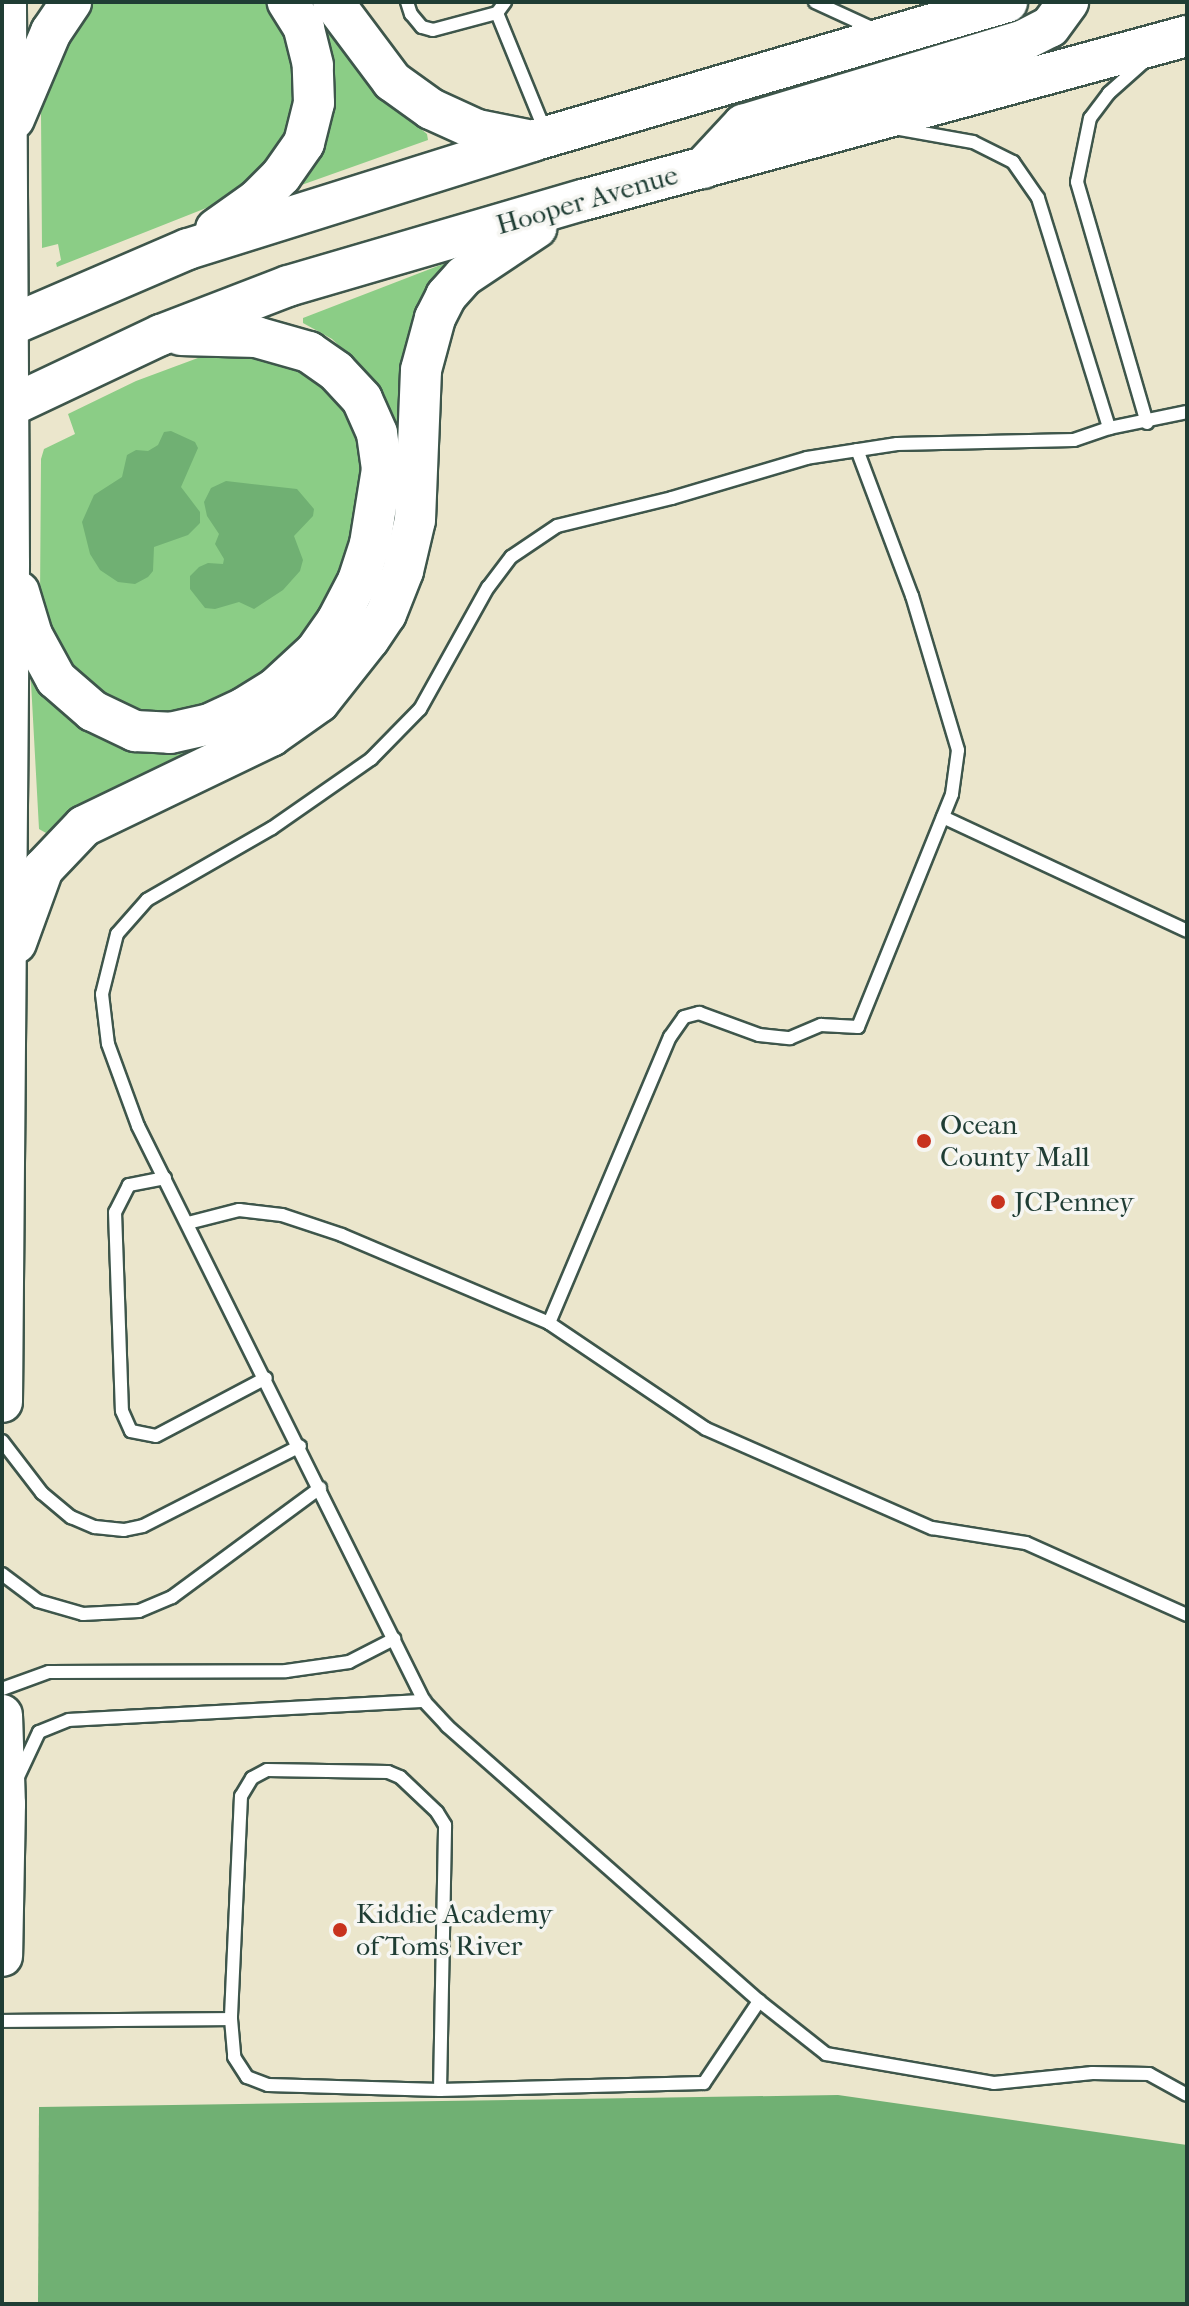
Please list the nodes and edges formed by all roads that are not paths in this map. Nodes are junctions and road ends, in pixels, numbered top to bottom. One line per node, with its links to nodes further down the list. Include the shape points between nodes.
1 (6, 2): 13 (main road)
2 (71, 2): 13 (main road, via 51,32)
3 (288, 2): 17 (main road, via 304,28 313,65 314,103 304,143 257,200)
4 (333, 2): 14 (main road, via 392,81 431,109 477,130)
5 (407, 2): 9 (lane, via 422,27 433,30)
6 (815, 2): 10 (lane)
7 (1068, 2): 15 (main road, via 1050,27 1022,41 743,125)
8 (987, 5): 10 (main road)
9 (501, 8): 14 (lane)
10 (887, 35): 14 (main road)
11 (1178, 38): 12 (main road, Hooper Avenue); 22 (lane, via 1109,93 1090,118 1077,182)
12 (861, 125): 15 (main road, Hooper Avenue); 23 (lane, via 973,142 1013,162 1038,198)
13 (8, 134): 18 (main road)
14 (540, 139): 17 (main road)
15 (703, 168): 16 (main road, Hooper Avenue)
16 (583, 200): 19 (main road, Hooper Avenue, via 288,286); 28 (main road, via 464,276 435,318 421,370 415,520 403,571 386,614 369,639 319,702 271,736 84,826 43,869)
17 (188, 249): 18 (main road)
18 (5, 328): 20 (main road)
19 (161, 335): 20 (main road, Hooper Avenue); 25 (main road, via 256,337 309,352 362,399 377,433 382,469 370,544 337,621 306,660 244,708 183,730 135,731 93,711 56,679 32,635)
20 (4, 409): 25 (main road)
21 (1187, 412): 22 (lane)
22 (1147, 423): 23 (lane)
23 (1109, 428): 24 (lane, via 1074,440 897,444)
24 (857, 450): 26 (lane, via 912,596 958,750); 29 (lane, via 807,458 557,526 511,557 488,587 420,709 371,759 272,828 147,900 117,934 102,994 108,1044 138,1126)
25 (9, 563): 28 (main road)
26 (943, 817): 27 (lane); 31 (lane, via 858,1027 821,1025 790,1038 759,1035 699,1013 684,1017 670,1037)
27 (1187, 931)
28 (8, 965): 33 (main road)
29 (165, 1178): 30 (lane); 32 (lane, via 129,1185 115,1212 122,1411 131,1431 156,1436)
30 (188, 1223): 31 (lane, via 239,1210 282,1215); 32 (lane)
31 (549, 1323): 38 (lane, via 706,1429 932,1528 1026,1543)
32 (266, 1378): 35 (lane)
33 (2, 1402)
34 (2, 1441): 35 (lane, via 42,1493 71,1517 124,1530 143,1526)
35 (300, 1446): 36 (lane)
36 (320, 1488): 37 (lane, via 172,1597 139,1611 83,1614 38,1601); 39 (lane)
37 (2, 1574)
38 (1187, 1615)
39 (394, 1639): 40 (lane, via 349,1662 286,1671 49,1672); 41 (lane)
40 (2, 1689)
41 (424, 1701): 43 (lane, via 69,1720 39,1732); 45 (lane, via 522,1796)
42 (2, 1715): 43 (main road)
43 (5, 1804): 44 (main road)
44 (2, 1956)
45 (759, 2001): 48 (lane, via 704,2083); 49 (lane, via 826,2054 994,2083 1092,2073 1149,2074)
46 (231, 2019): 47 (lane); 48 (lane, via 234,2057 247,2077 268,2085); 48 (lane, via 241,1796 252,1778 267,1770 388,1772 400,1777 445,1825)
47 (2, 2021)
48 (440, 2090)
49 (1187, 2095)

